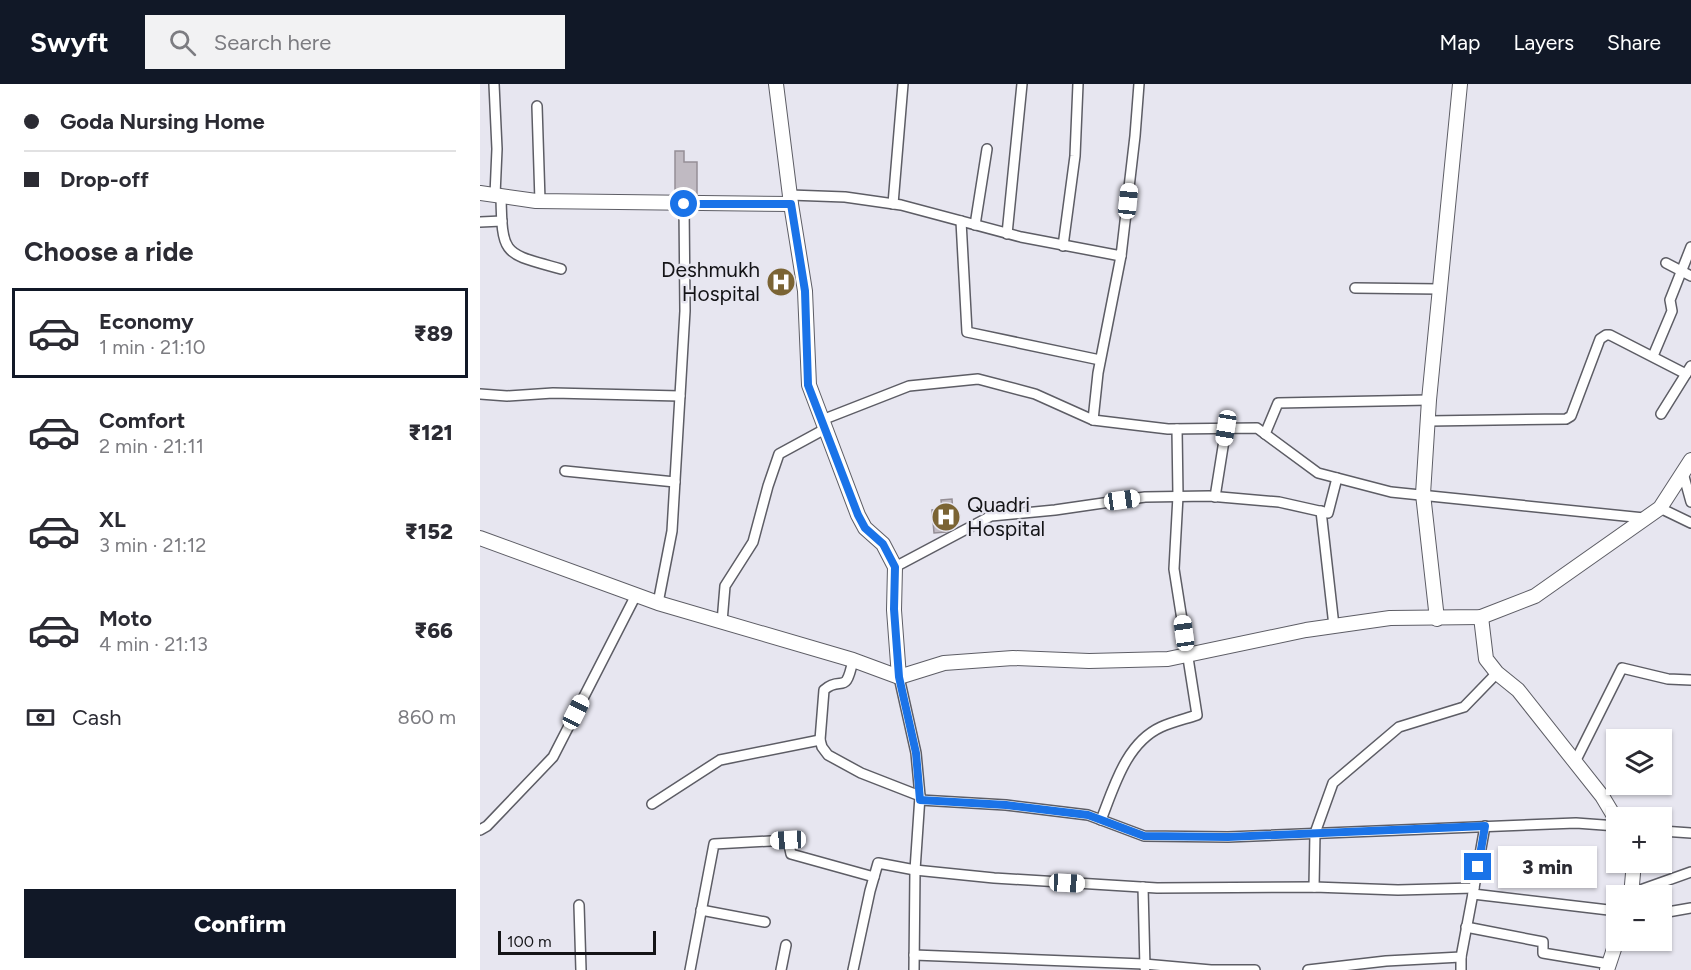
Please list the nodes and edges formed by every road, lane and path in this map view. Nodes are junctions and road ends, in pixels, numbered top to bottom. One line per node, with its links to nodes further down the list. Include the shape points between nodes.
1 (494, 84): 11 (street)
2 (776, 84): 12 (main road)
3 (903, 84): 15 (street)
4 (1022, 84): 20 (street)
5 (1078, 84): 21 (street, via 1075,156)
6 (1139, 84): 23 (street)
7 (1460, 84): 28 (main road)
8 (537, 106): 13 (street)
9 (987, 149): 19 (street)
10 (480, 193): 11 (main road)
11 (498, 196): 13 (main road); 16 (street)
12 (790, 199): 14 (main road); 15 (street, via 845,198); 38 (main road, via 805,291 808,385)
13 (540, 201): 14 (main road)
14 (684, 204): 33 (street, via 685,311)
15 (893, 204): 17 (street)
16 (502, 221): 18 (street); 25 (street, via 505,244 516,255)
17 (961, 221): 19 (street); 30 (street, via 967,332)
18 (480, 222)
19 (975, 225): 20 (street)
20 (1007, 234): 21 (street)
21 (1062, 246): 23 (street)
22 (1691, 246): 26 (street)
23 (1121, 256): 30 (street)
24 (1666, 263): 26 (street)
25 (561, 269)
26 (1686, 273): 29 (street, via 1670,300 1672,311)
27 (1355, 288): 28 (street)
28 (1439, 289): 34 (main road)
29 (1653, 356): 31 (street); 37 (street, via 1610,335 1603,336 1571,416 1566,419)
30 (1100, 360): 36 (street)
31 (1689, 370): 35 (street)
32 (480, 394): 33 (street)
33 (680, 396): 46 (street)
34 (1429, 400): 37 (main road); 41 (street, via 1278,403)
35 (1660, 414)
36 (1093, 420): 38 (street, via 1035,394 978,379 909,386); 40 (street)
37 (1429, 421): 47 (main road)
38 (824, 424): 56 (main road, via 858,515 865,528 883,544); 61 (street, via 779,454 753,542 725,586)
39 (1226, 428): 40 (street); 41 (street, via 1257,428); 49 (street)
40 (1177, 429): 48 (street)
41 (1265, 434): 45 (street, via 1318,473)
42 (1691, 460): 44 (main road)
43 (565, 471): 46 (street)
44 (1683, 472): 50 (street); 51 (main road)
45 (1336, 478): 47 (street, via 1390,492); 52 (street, via 1328,513)
46 (675, 482): 58 (street, via 672,531)
47 (1423, 494): 53 (street); 60 (main road)
48 (1178, 496): 49 (street); 56 (street, via 990,516); 63 (street, via 1174,569)
49 (1215, 496): 52 (street, via 1279,502)
50 (1691, 502)
51 (1660, 508): 53 (main road); 54 (street)
52 (1321, 511): 62 (street)
53 (1644, 518): 59 (main road, via 1535,597)
54 (1691, 523)
55 (480, 538): 57 (main road)
56 (895, 567): 66 (main road)
57 (636, 595): 58 (main road); 76 (street, via 553,757)
58 (658, 603): 61 (main road)
59 (1481, 617): 60 (main road); 65 (main road, via 1486,659)
60 (1437, 619): 62 (main road, via 1390,618)
61 (722, 622): 64 (main road)
62 (1334, 626): 63 (main road)
63 (1187, 655): 66 (main road, via 1168,659 1013,658 944,663); 73 (street, via 1197,715 1160,727 1139,742 1119,774)
64 (853, 660): 66 (main road); 68 (street, via 849,679 824,690)
65 (1497, 673): 69 (main road, via 1518,690); 78 (street, via 1464,707 1400,727 1333,783)
66 (899, 677): 70 (street, via 916,753)
67 (1691, 680): 69 (street, via 1622,668)
68 (820, 740): 70 (street, via 828,755); 71 (street, via 720,760)
69 (1575, 762): 72 (main road)
70 (920, 798): 73 (street, via 1006,805); 80 (street)
71 (652, 804)
72 (1608, 807)
73 (1101, 820): 78 (street, via 1144,836)
74 (1606, 823): 75 (street)
75 (1485, 826): 78 (street); 86 (street)
76 (480, 830)
77 (1672, 832): 79 (street)
78 (1315, 833): 85 (street)
79 (1691, 833)
80 (915, 870): 82 (street, via 878,863); 84 (street); 96 (street)
81 (1691, 872): 83 (street)
82 (874, 878): 90 (street, via 791,854 788,840 714,844); 104 (street)
83 (1656, 885)
84 (1143, 887): 85 (street); 98 (street)
85 (1314, 887): 86 (street)
86 (1473, 891): 89 (street); 93 (street)
87 (579, 905): 101 (street)
88 (1691, 908): 91 (street)
89 (1606, 909)
90 (701, 910): 92 (street); 102 (street)
91 (1672, 911)
92 (765, 922)
93 (1466, 927): 97 (street); 99 (street, via 1543,942 1543,953)
94 (786, 945): 103 (street)
95 (1613, 951): 99 (main road)
96 (914, 955): 98 (street); 105 (street)
97 (1461, 957): 100 (street); 108 (street)
98 (1144, 967): 106 (street)
99 (1608, 967)
100 (1324, 969): 107 (street)
101 (581, 970)
102 (690, 970)
103 (781, 970)
104 (853, 970)
105 (914, 970)
106 (1255, 970)
107 (1308, 970)
108 (1461, 970)

